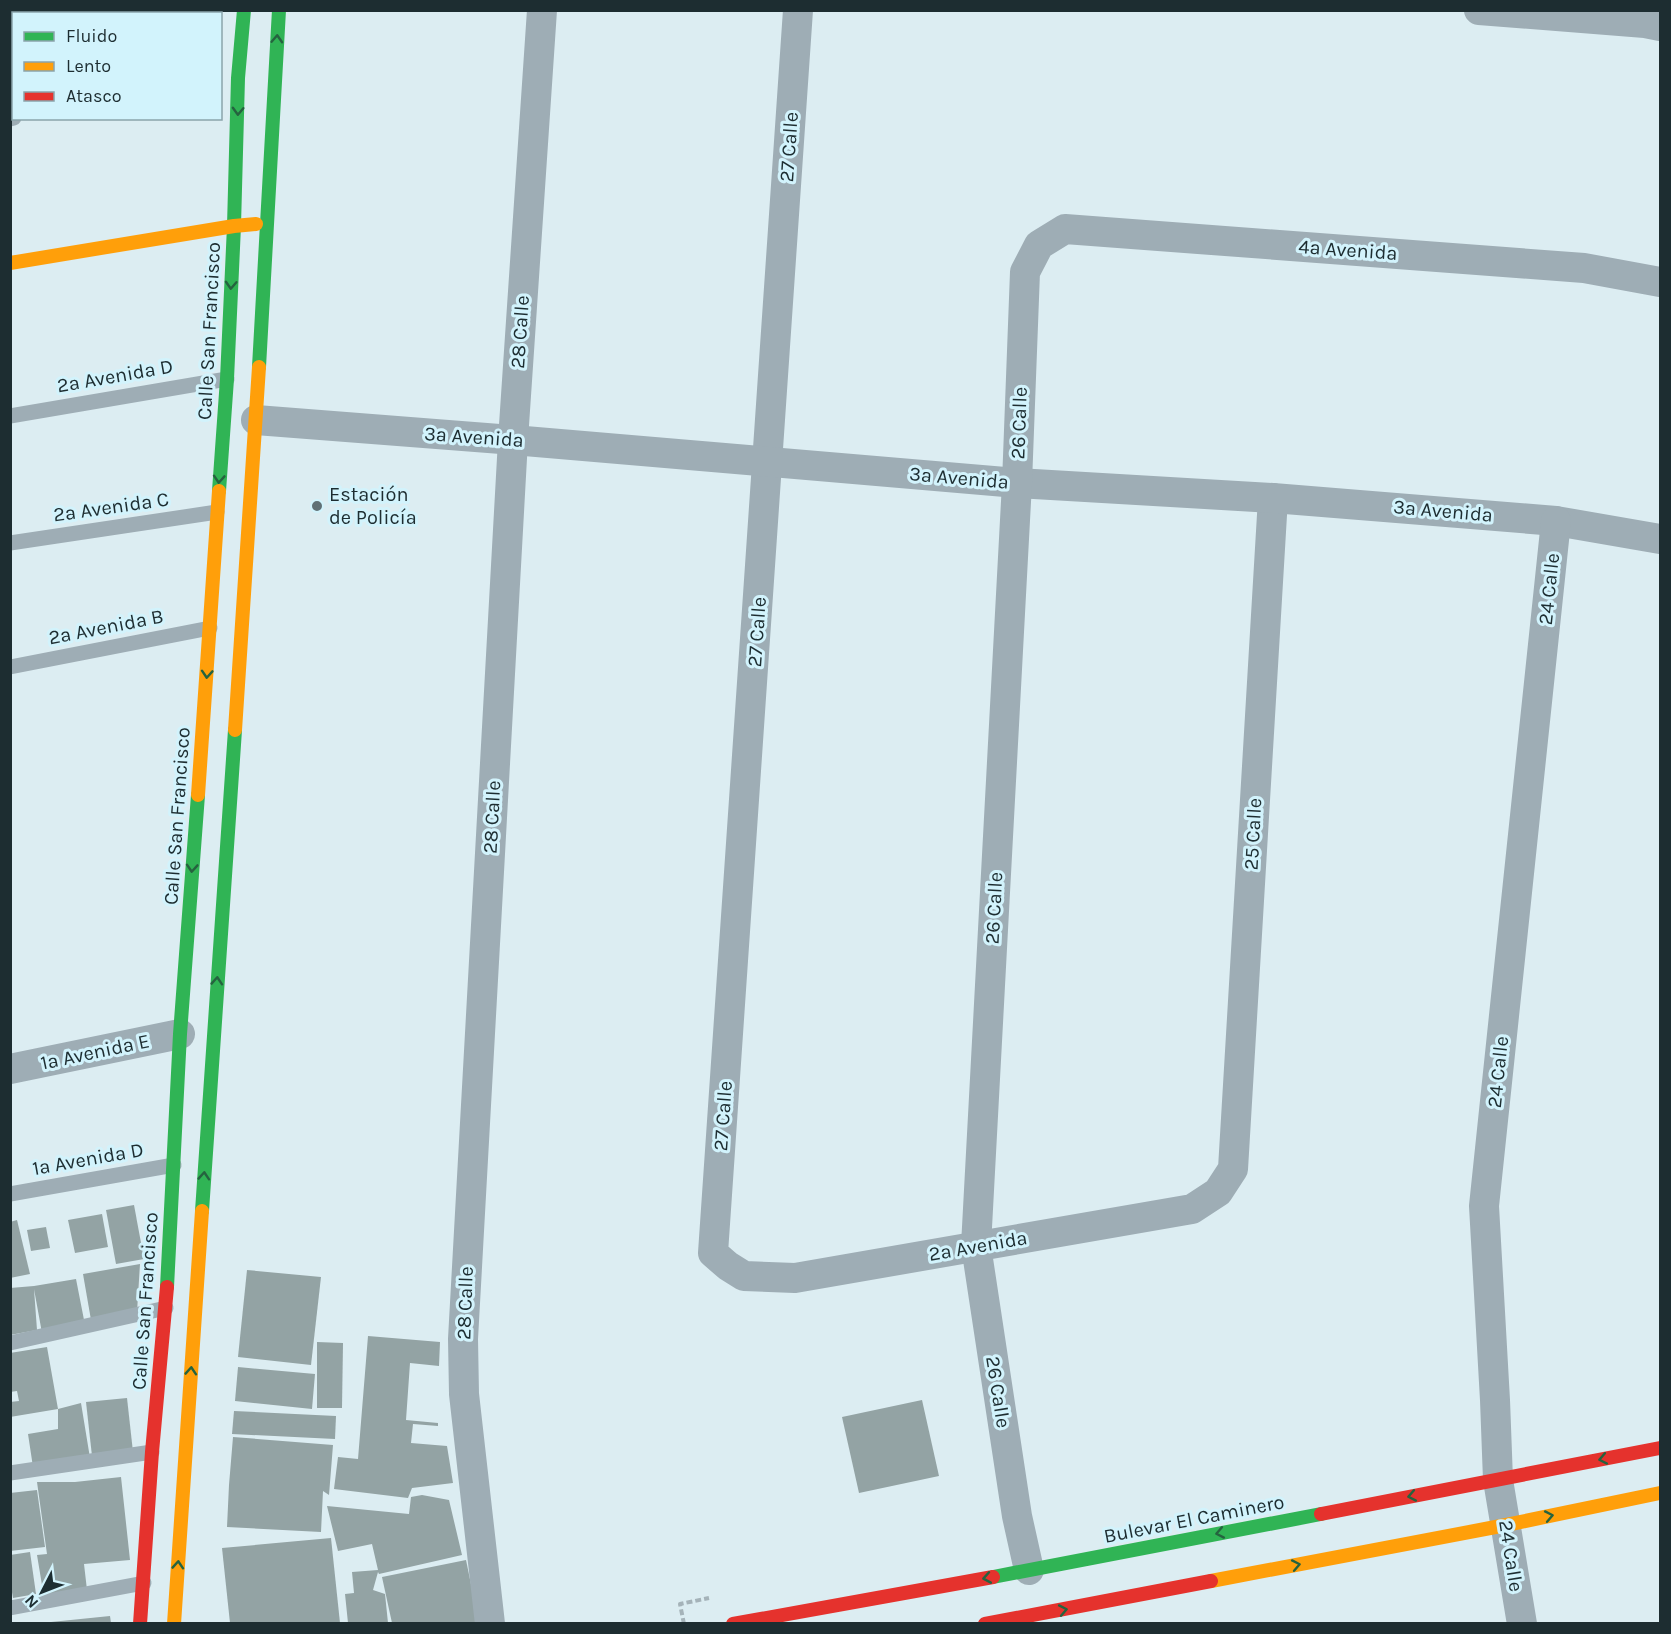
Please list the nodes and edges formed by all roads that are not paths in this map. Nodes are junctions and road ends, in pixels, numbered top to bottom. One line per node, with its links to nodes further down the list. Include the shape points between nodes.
1 (244, 10): 7 (street, Calle San Francisco)
2 (279, 10): 9 (street, one-way to 2)
3 (542, 10): 17 (street, 28 Calle)
4 (798, 10): 18 (street, 27 Calle)
5 (1479, 10): 6 (street)
6 (1660, 26)
7 (238, 78): 8 (lane); 10 (street, Calle San Francisco, one-way to 10)
8 (222, 81)
9 (267, 224): 10 (street); 16 (street)
10 (234, 226): 12 (street); 14 (street, Calle San Francisco, one-way to 14)
11 (1039, 245): 13 (street, 4a Avenida, via 1065,229 1584,268); 19 (street, 26 Calle, via 1025,272)
12 (10, 263)
13 (1660, 282)
14 (227, 379): 15 (lane, 2a Avenida D); 21 (street, Calle San Francisco, one-way to 21)
15 (10, 416)
16 (256, 420): 17 (street, 3a Avenida); 46 (street, one-way to 16)
17 (513, 440): 18 (street, 3a Avenida); 47 (street, 28 Calle, via 463,1339 464,1394)
18 (768, 462): 19 (street, 3a Avenida); 33 (street, 27 Calle)
19 (1017, 483): 20 (street, 3a Avenida); 32 (street, 26 Calle)
20 (1273, 498): 22 (street, 3a Avenida); 30 (street, 25 Calle)
21 (217, 512): 24 (lane, 2a Avenida C); 25 (street, Calle San Francisco)
22 (1557, 520): 23 (street, 3a Avenida); 39 (street, 24 Calle, via 1484,1206)
23 (1660, 539)
24 (10, 543)
25 (210, 628): 26 (lane, 2a Avenida B); 27 (street, Calle San Francisco, one-way to 27)
26 (10, 667)
27 (180, 1034): 28 (street, 1a Avenida E); 29 (street, Calle San Francisco)
28 (10, 1069)
29 (174, 1165): 31 (lane, 1a Avenida D); 34 (street, Calle San Francisco)
30 (1233, 1169): 32 (street, 2a Avenida, via 1218,1192 1192,1209)
31 (10, 1194)
32 (975, 1246): 33 (street, 2a Avenida, via 795,1278 744,1276); 42 (street, 26 Calle)
33 (713, 1253)
34 (165, 1308): 35 (lane); 37 (street, Calle San Francisco)
35 (10, 1343)
36 (1660, 1448): 39 (street, Bulevar El Caminero, one-way to 39)
37 (152, 1452): 38 (lane); 43 (street, Calle San Francisco)
38 (10, 1473)
39 (1498, 1480): 41 (street, 24 Calle); 42 (street, Bulevar El Caminero, one-way to 42)
40 (1660, 1494): 41 (street, one-way to 40)
41 (1506, 1525): 49 (street, one-way to 41); 50 (street, 24 Calle)
42 (1029, 1570): 48 (street, Bulevar El Caminero, one-way to 48)
43 (144, 1583): 44 (lane); 45 (street, Calle San Francisco)
44 (10, 1608)
45 (140, 1623)
46 (174, 1623)
47 (490, 1623)
48 (734, 1623)
49 (990, 1623)
50 (1522, 1623)

